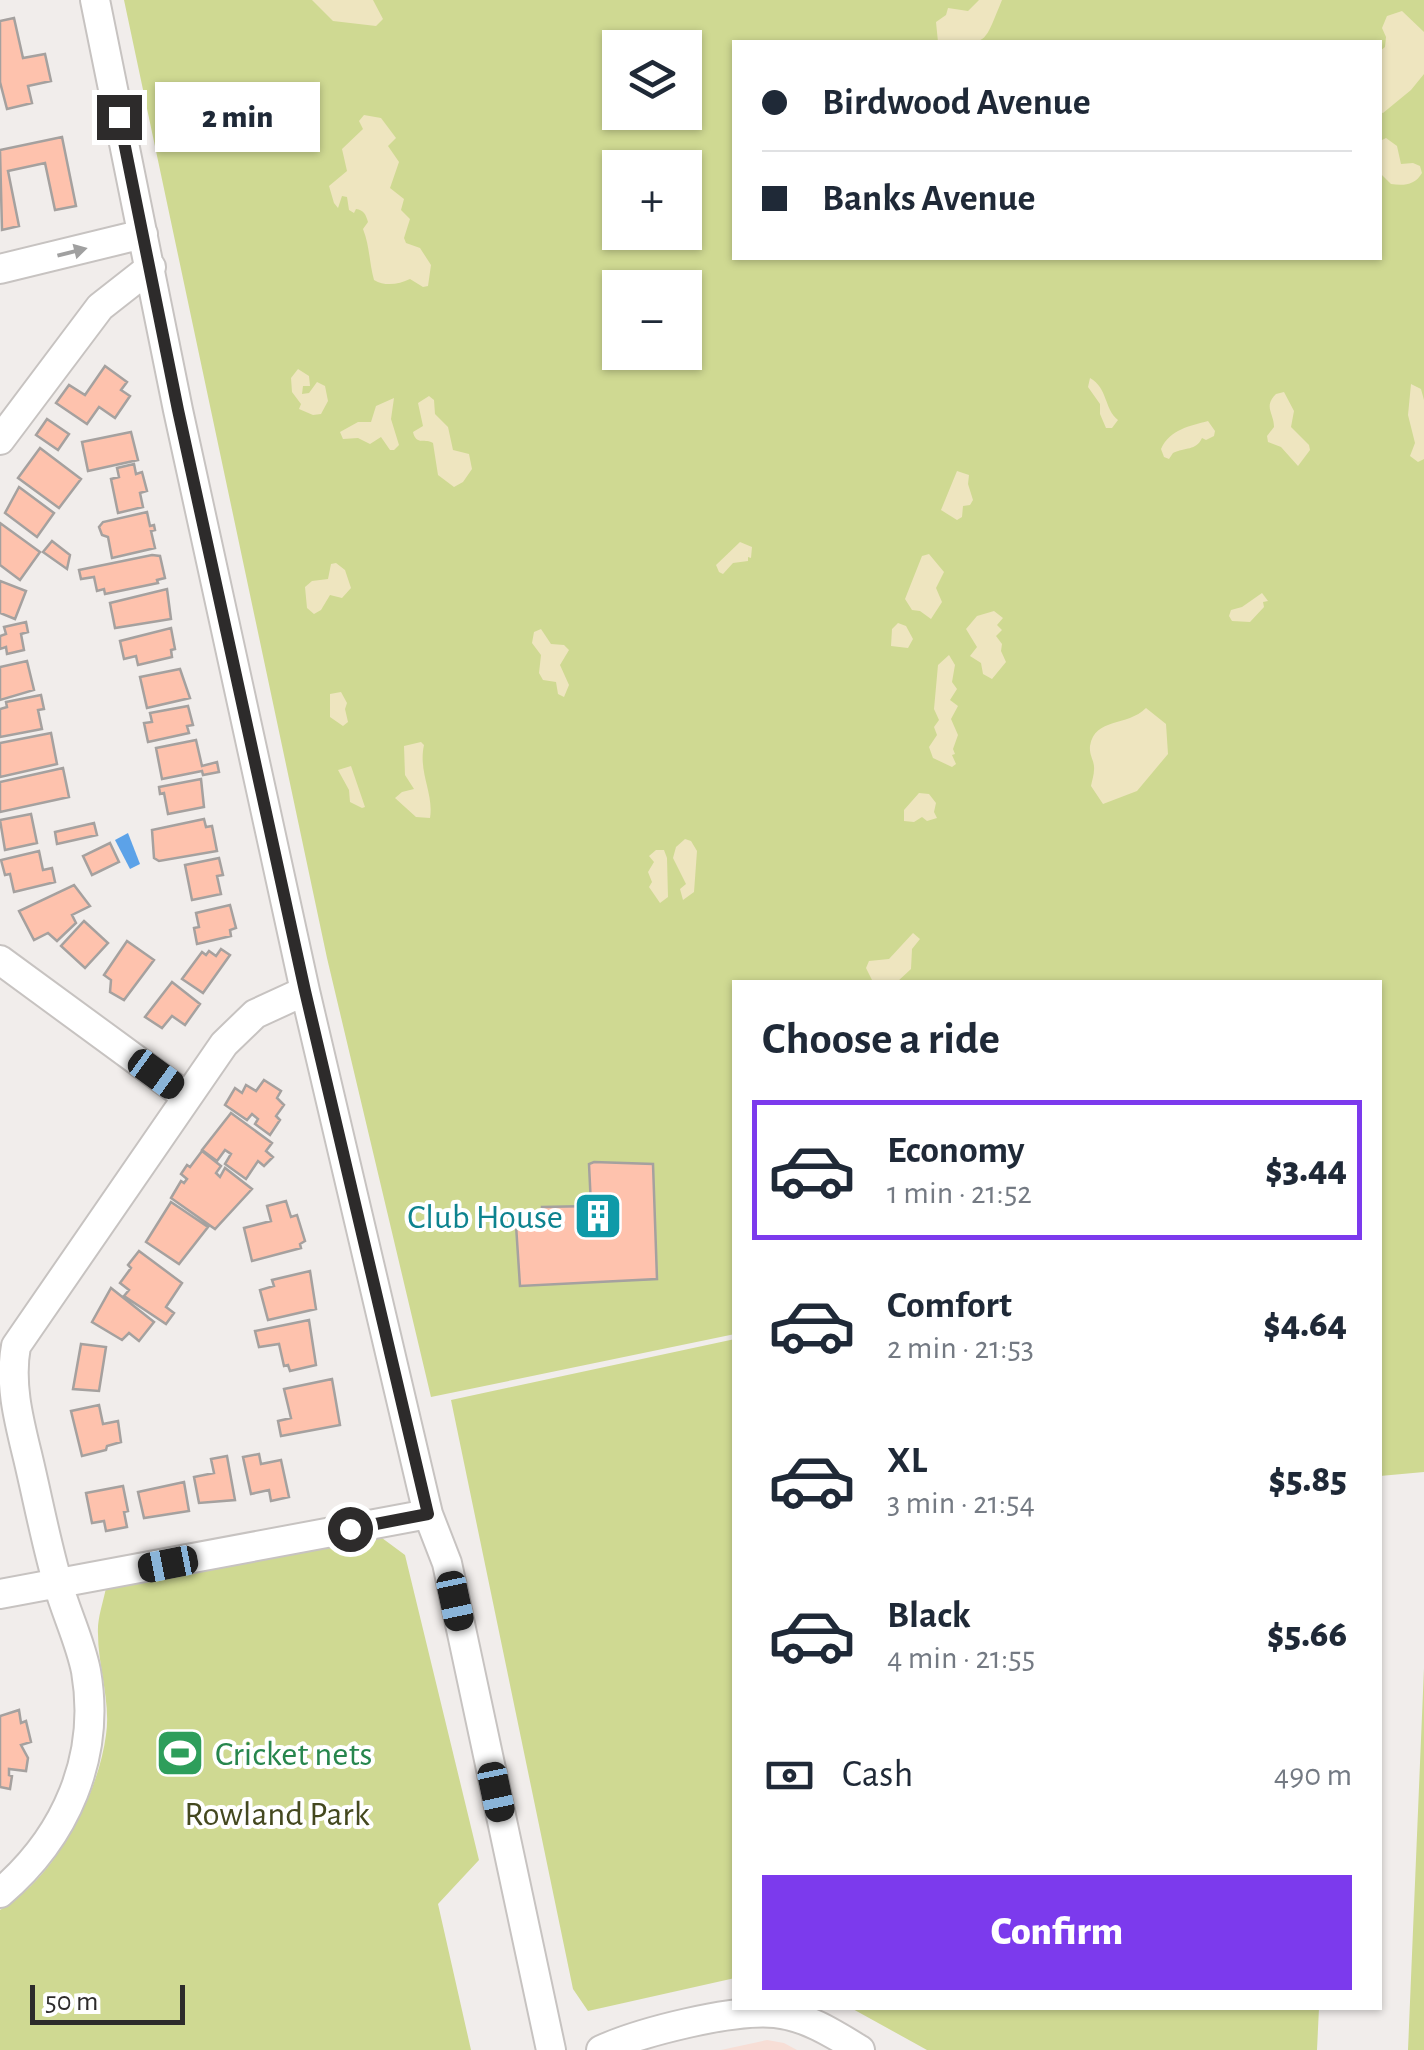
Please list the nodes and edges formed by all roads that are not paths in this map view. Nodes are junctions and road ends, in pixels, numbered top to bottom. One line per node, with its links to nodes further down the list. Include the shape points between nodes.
1 (95, 0): 2 (street)
2 (144, 234): 3 (street); 4 (street, one-way to 2)
3 (151, 268): 5 (street, via 100,306); 7 (street)
4 (0, 269)
5 (0, 440)
6 (0, 960): 8 (street)
7 (305, 991): 8 (street, via 238,1027); 10 (street)
8 (188, 1097): 9 (street)
9 (8, 1340): 11 (street, via 20,1424)
10 (428, 1514): 11 (street); 14 (street, via 430,1562); 15 (street, via 447,1563)
11 (58, 1583): 12 (street); 13 (street, via 85,1667 88,1750 61,1821)
12 (0, 1594)
13 (0, 1893)
14 (538, 2050)
15 (550, 2050)
16 (601, 2050): 17 (street, via 746,2013 776,2013 815,2025)
17 (860, 2050)

